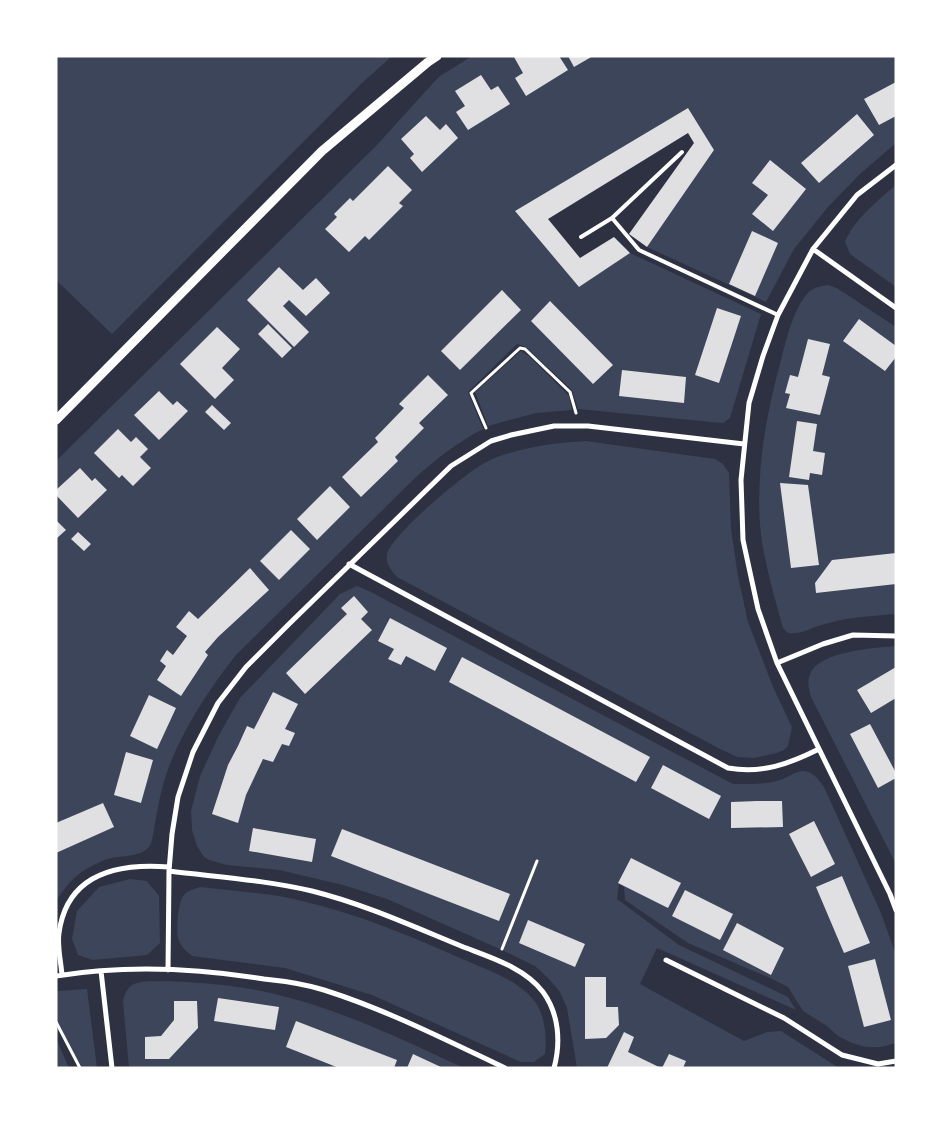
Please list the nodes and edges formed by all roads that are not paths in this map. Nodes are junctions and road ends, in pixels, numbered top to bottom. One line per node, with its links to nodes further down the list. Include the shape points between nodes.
1 (437, 56): 9 (street, via 322,152)
2 (682, 152): 4 (lane)
3 (896, 165): 6 (street, via 857,196)
4 (612, 218): 5 (lane); 8 (lane, via 639,250)
5 (581, 237)
6 (813, 249): 7 (street); 8 (street)
7 (896, 308)
8 (778, 315): 10 (street, via 749,403)
9 (56, 420)
10 (744, 444): 11 (street, via 579,426 554,426 491,441 451,466); 13 (street, via 741,480 743,540 758,609)
11 (349, 564): 14 (street, via 728,768 765,770); 15 (street, via 246,667 218,703 183,780 176,807)
12 (896, 636): 13 (street, via 853,635)
13 (776, 663): 14 (street)
14 (819, 749): 16 (street)
15 (169, 869): 18 (street); 20 (street, via 148,865 110,870 94,877 74,895 62,917 58,935); 24 (street, via 320,894 379,912 498,960 526,975 552,1006 559,1052)
16 (896, 910)
17 (666, 960): 21 (street, via 784,1018 842,1055 878,1064)
18 (168, 970): 19 (street); 23 (street, via 224,972 322,989 381,1010)
19 (101, 971): 20 (street); 22 (street)
20 (59, 976)
21 (896, 1061)
22 (112, 1068)
23 (505, 1068)
24 (554, 1068)

